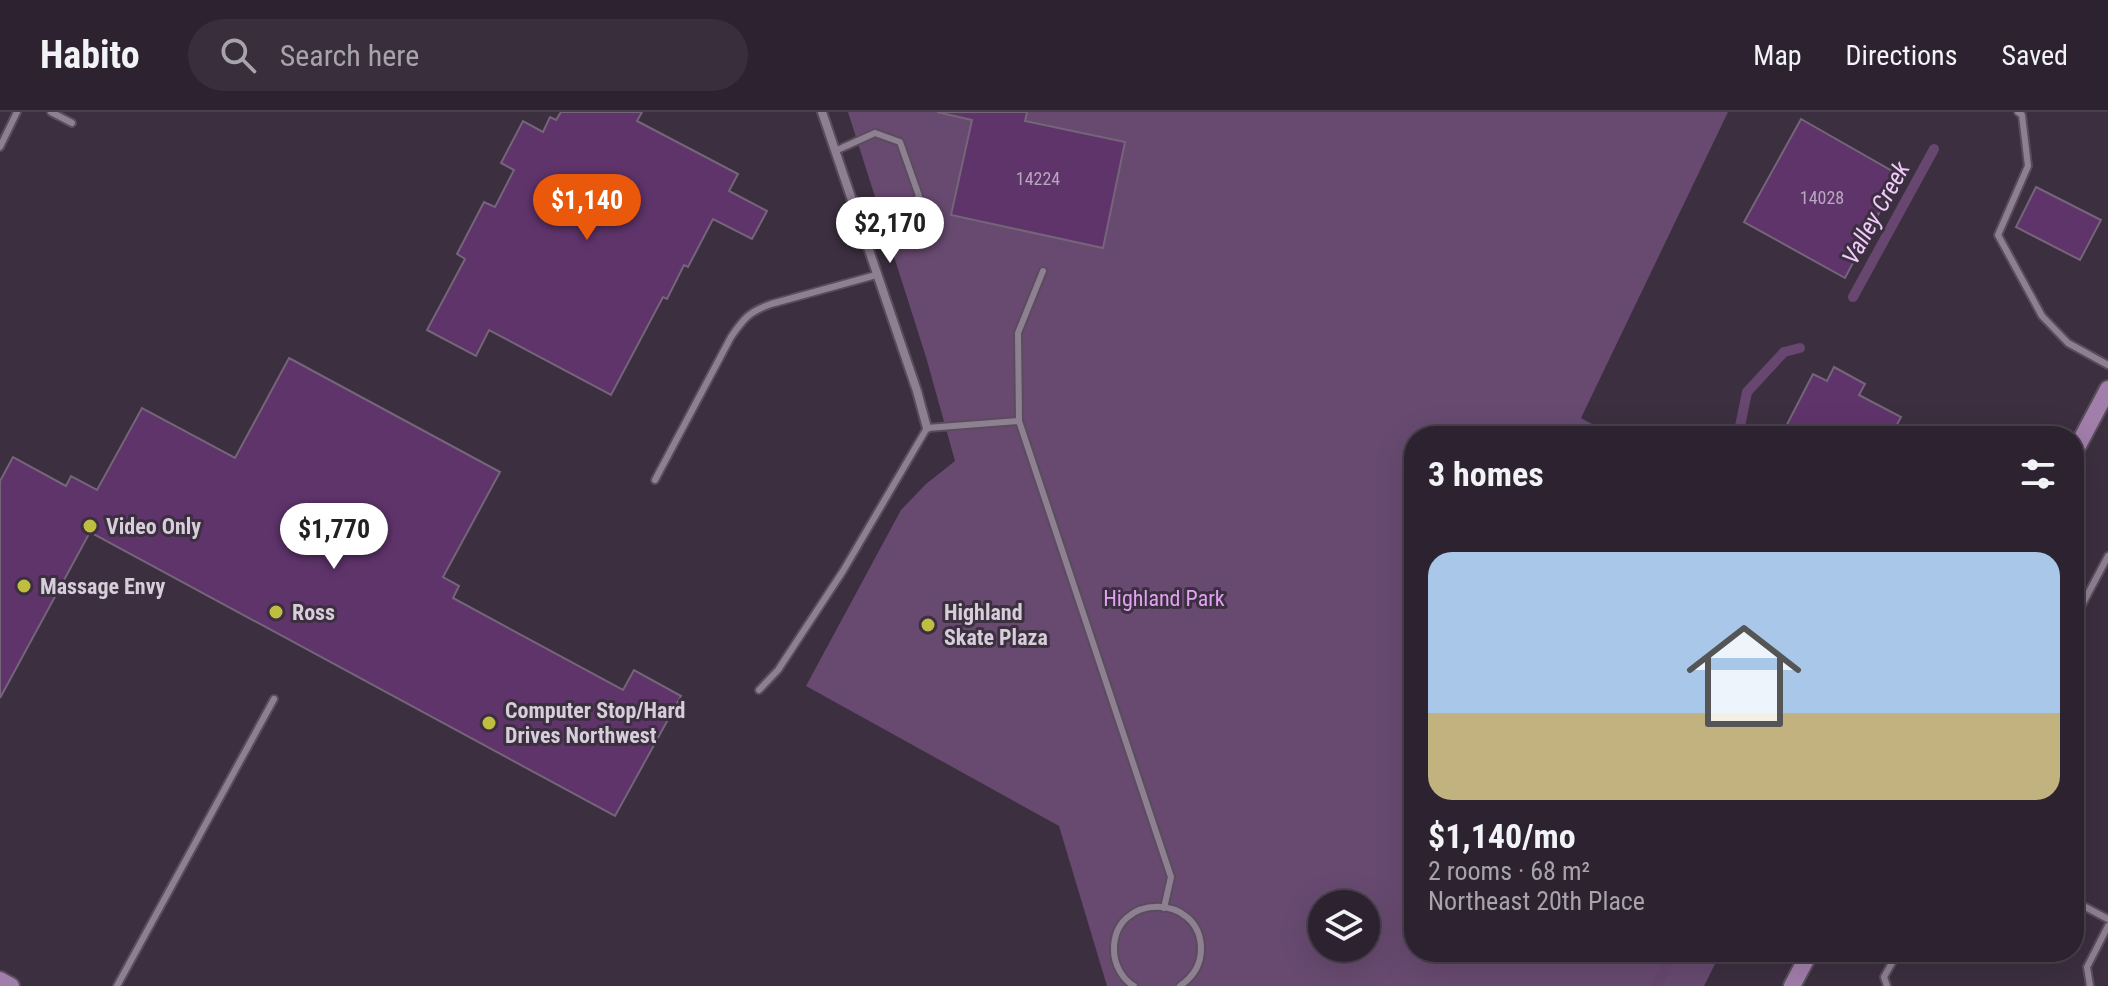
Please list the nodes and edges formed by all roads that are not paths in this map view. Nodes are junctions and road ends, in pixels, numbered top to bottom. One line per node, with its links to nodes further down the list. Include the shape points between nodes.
1 (17, 112): 6 (lane)
2 (51, 112): 5 (lane)
3 (822, 112): 7 (street)
4 (2018, 112): 11 (lane, via 2028,166 1998,235 2042,316 2068,343)
5 (72, 123)
6 (0, 147)
7 (835, 151): 8 (street); 8 (lane, via 875,133 900,142 919,196 910,209)
8 (861, 231): 10 (street)
9 (1043, 271): 13 (lane, via 1018,333)
10 (876, 275): 14 (street); 16 (lane, via 771,304 745,317)
11 (2108, 365)
12 (2108, 389): 15 (main road)
13 (1019, 421): 14 (lane); 22 (lane, via 1171,877)
14 (927, 428): 19 (lane, via 843,571)
15 (2084, 434)
16 (655, 480)
17 (2108, 556): 18 (lane)
18 (2084, 601)
19 (759, 690)
20 (274, 699): 29 (lane)
21 (2084, 906): 23 (lane)
22 (1164, 908): 30 (lane, via 1136,910 1117,931 1114,959); 31 (lane, via 1190,919 1201,946 1194,974)
23 (2108, 919)
24 (2108, 926): 34 (lane, via 2087,967)
25 (1805, 962): 32 (main road)
26 (1892, 962): 33 (lane, via 1884,977)
27 (0, 980): 28 (main road)
28 (11, 986)
29 (117, 986)
30 (1134, 986)
31 (1180, 986)
32 (1792, 986)
33 (1887, 986)
34 (2090, 986)

